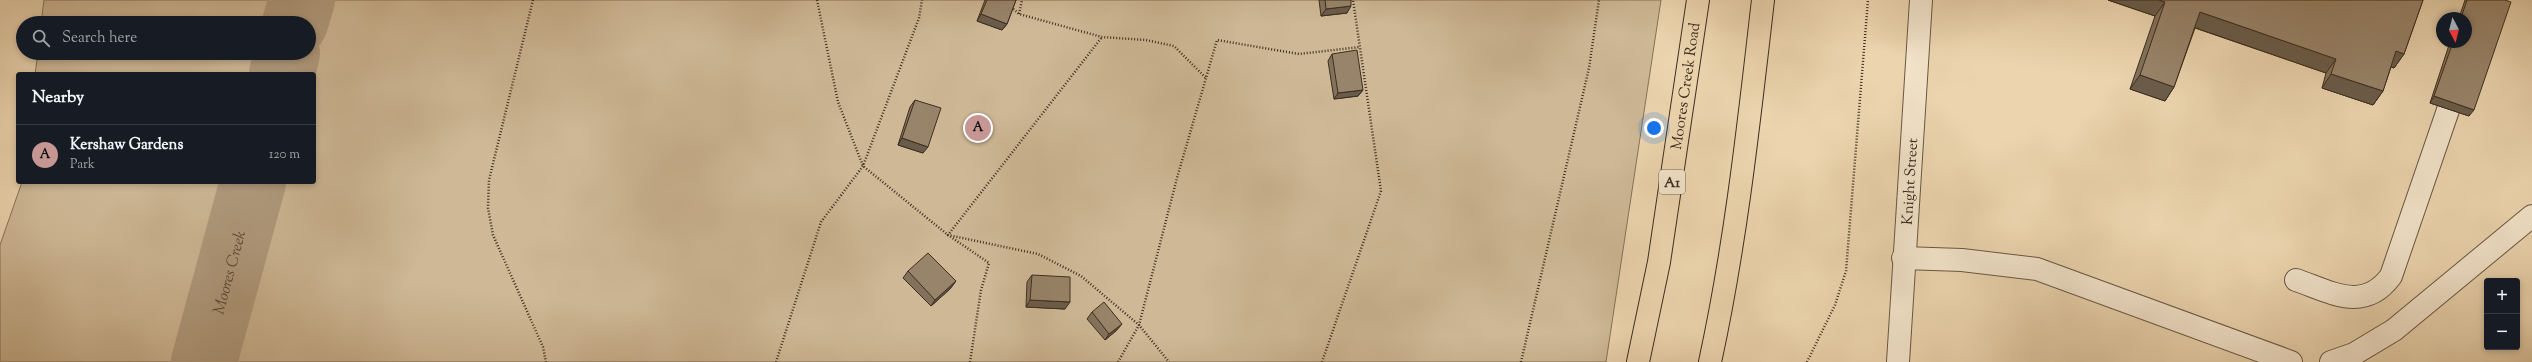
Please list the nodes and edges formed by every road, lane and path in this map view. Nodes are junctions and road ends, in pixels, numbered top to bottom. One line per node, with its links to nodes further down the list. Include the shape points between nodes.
1 (533, 0): 23 (path, via 489,180 488,208 493,235 543,346)
2 (817, 0): 17 (path, via 838,102)
3 (922, 0): 17 (path, via 919,18)
4 (1022, 0): 12 (path)
5 (1353, 0): 14 (path)
6 (1599, 0): 29 (path, via 1590,68)
7 (1698, 0): 30 (highway, Moores Creek Road / A1, via 1659,262)
8 (1763, 0): 31 (highway, via 1744,165 1724,298)
9 (1868, 0): 32 (path, via 1846,272 1835,305)
10 (1921, 0): 20 (street, Knight Street)
11 (1008, 5): 12 (path)
12 (1019, 14): 13 (path)
13 (1102, 37): 16 (path, via 1146,40 1174,46); 19 (path)
14 (1360, 47): 16 (path, via 1299,54 1217,40); 28 (path, via 1381,191)
15 (2465, 60): 21 (street, via 2391,276 2385,285 2363,298 2349,298)
16 (1207, 78): 22 (path)
17 (863, 166): 19 (path); 24 (path, via 821,222)
18 (2532, 216): 35 (street, via 2394,330 2354,354)
19 (948, 235): 22 (path, via 1038,254 1081,276); 25 (path, via 990,263 981,290)
20 (1903, 258): 33 (street, Knight Street); 34 (street, via 1962,260 2038,270)
21 (2296, 280)
22 (1138, 325): 26 (path); 27 (path)
23 (546, 362)
24 (776, 362)
25 (970, 362)
26 (1118, 362)
27 (1169, 362)
28 (1322, 362)
29 (1521, 362)
30 (1638, 362)
31 (1710, 362)
32 (1807, 362)
33 (1898, 362)
34 (2291, 362)
35 (2331, 362)

